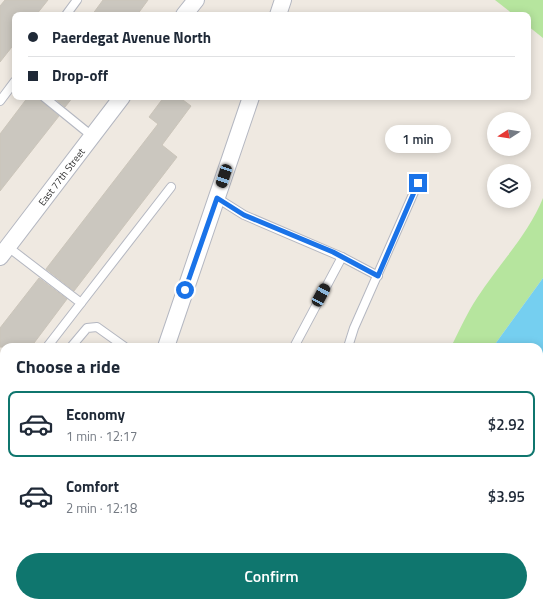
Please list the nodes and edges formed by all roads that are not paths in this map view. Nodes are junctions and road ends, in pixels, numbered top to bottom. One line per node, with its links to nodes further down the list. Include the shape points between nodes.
1 (77, 0): 4 (lane)
2 (196, 0): 5 (street)
3 (283, 0): 6 (street)
4 (68, 12)
5 (186, 12)
6 (279, 12)
7 (12, 85): 8 (lane)
8 (0, 99)
9 (48, 100): 12 (lane)
10 (120, 100): 12 (street, East 77th Street)
11 (250, 100): 15 (street)
12 (92, 136): 16 (street, East 77th Street)
13 (418, 183): 18 (lane)
14 (171, 187): 19 (lane)
15 (217, 198): 17 (lane, via 244,215); 23 (street)
16 (4, 252): 19 (lane)
17 (342, 257): 18 (lane); 24 (lane)
18 (378, 276): 25 (lane)
19 (80, 303): 20 (lane)
20 (50, 343)
21 (74, 343): 22 (lane, via 87,328 97,327)
22 (119, 343)
23 (167, 343)
24 (296, 343)
25 (350, 343)

